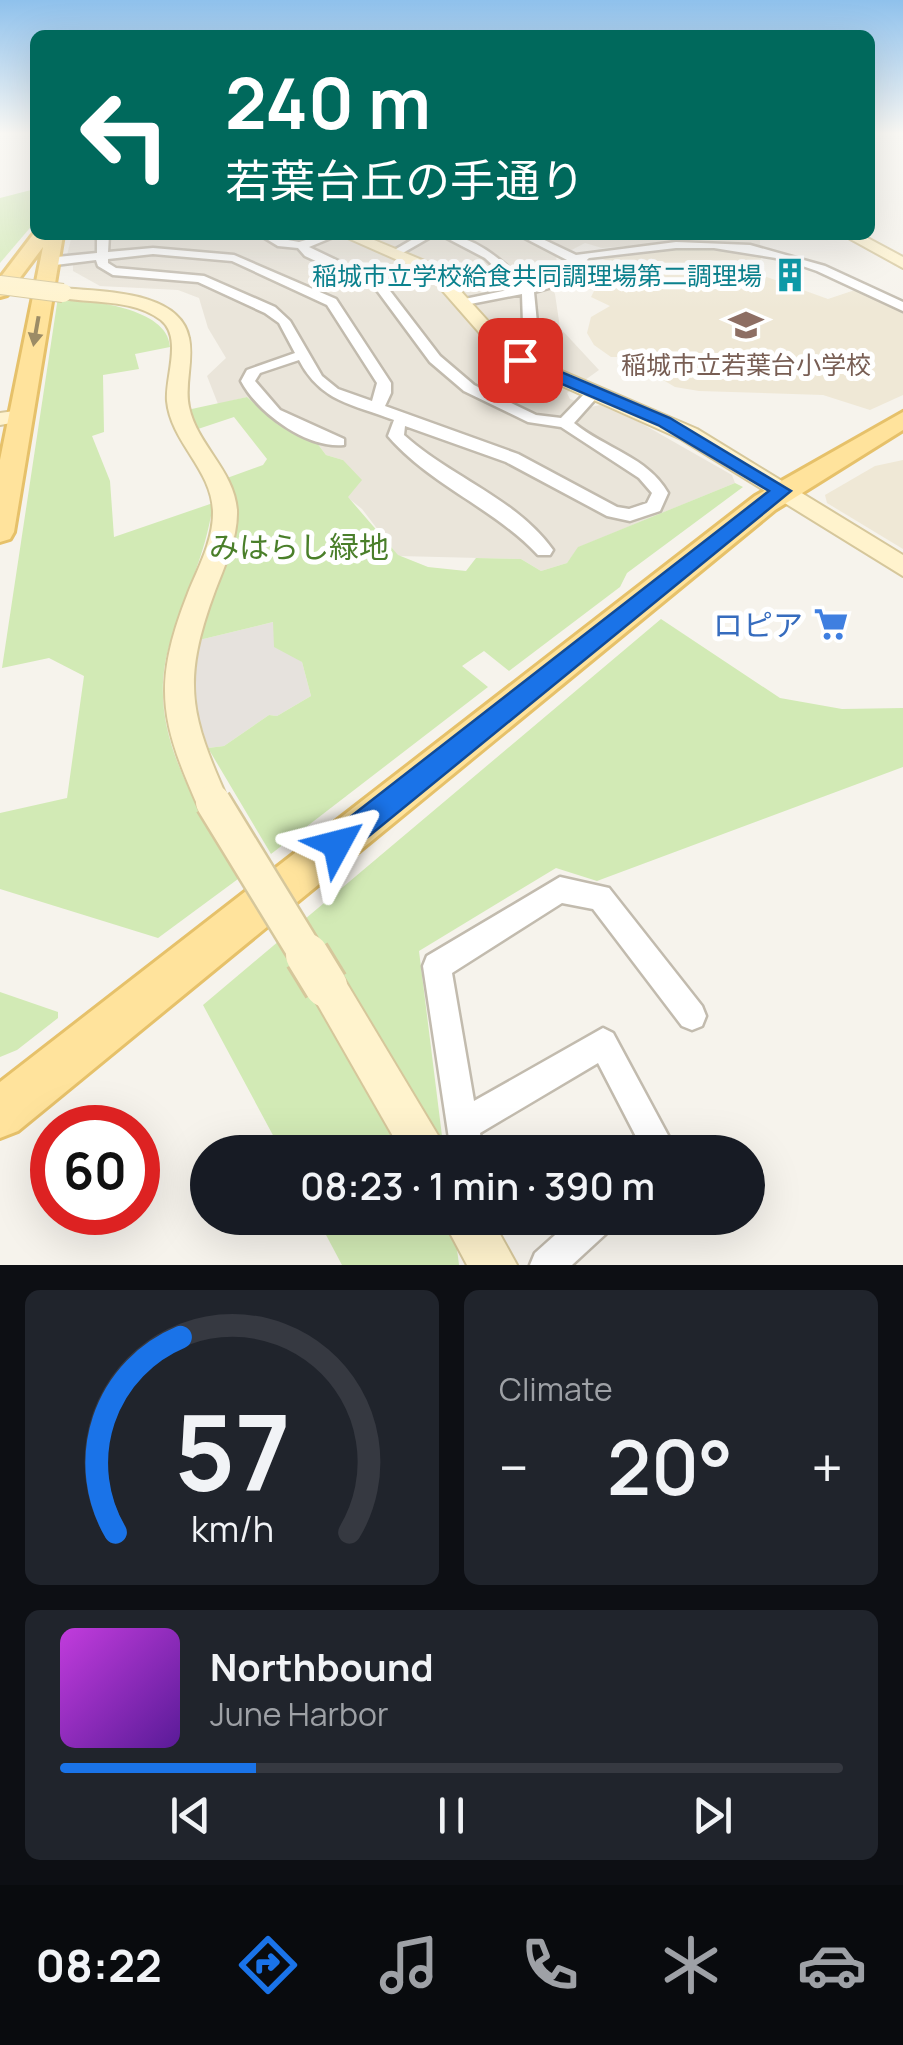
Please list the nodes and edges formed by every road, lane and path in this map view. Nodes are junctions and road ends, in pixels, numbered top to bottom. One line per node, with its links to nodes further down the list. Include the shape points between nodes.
1 (38, 240): 18 (main road)
2 (53, 240): 17 (main road)
3 (103, 240): 14 (street)
4 (274, 240): 12 (street)
5 (318, 240): 12 (street)
6 (364, 240): 13 (main road)
7 (419, 240): 13 (street)
8 (457, 240): 19 (street, via 490,256)
9 (536, 240): 15 (street)
10 (861, 240): 16 (main road)
11 (870, 240): 16 (main road)
12 (302, 246): 29 (street, via 380,286 435,359 469,388 533,419)
13 (396, 252): 20 (main road, via 433,270)
14 (101, 256): 17 (street); 23 (street, via 113,271 200,279 270,310 284,320); 25 (street, via 222,255 321,294 339,309 384,383)
15 (575, 259): 19 (street, via 556,282); 21 (street, via 678,244 746,246 826,267)
16 (903, 260)
17 (47, 262): 26 (main road, one-way to 26)
18 (0, 288): 37 (main road, bridge, via 144,305 172,321 180,334 180,412 220,482 225,512 177,672 187,748 213,802)
19 (528, 291): 20 (street); 22 (street, via 530,323 540,338)
20 (464, 303): 22 (main road)
21 (903, 307)
22 (505, 349): 24 (main road)
23 (301, 355): 25 (street, via 322,385); 30 (street, via 254,370 248,381 278,417)
24 (594, 392): 29 (street); 31 (main road, via 677,428)
25 (376, 408): 27 (street)
26 (10, 417): 32 (main road)
27 (406, 417): 29 (street, via 512,458 613,512 654,507 660,493 652,478); 33 (street, via 396,436 427,467 526,528)
28 (903, 420): 31 (main road)
29 (565, 424)
30 (338, 442)
31 (782, 491): 34 (main road); 36 (main road)
32 (0, 532)
33 (544, 550)
34 (903, 567)
35 (692, 1016): 38 (street, via 600,897 560,890 437,966)
36 (0, 1113)
37 (416, 1135)
38 (464, 1135)
39 (471, 1135): 40 (street, via 603,1044)
40 (652, 1135)
41 (580, 1235): 42 (street)
42 (547, 1265)

